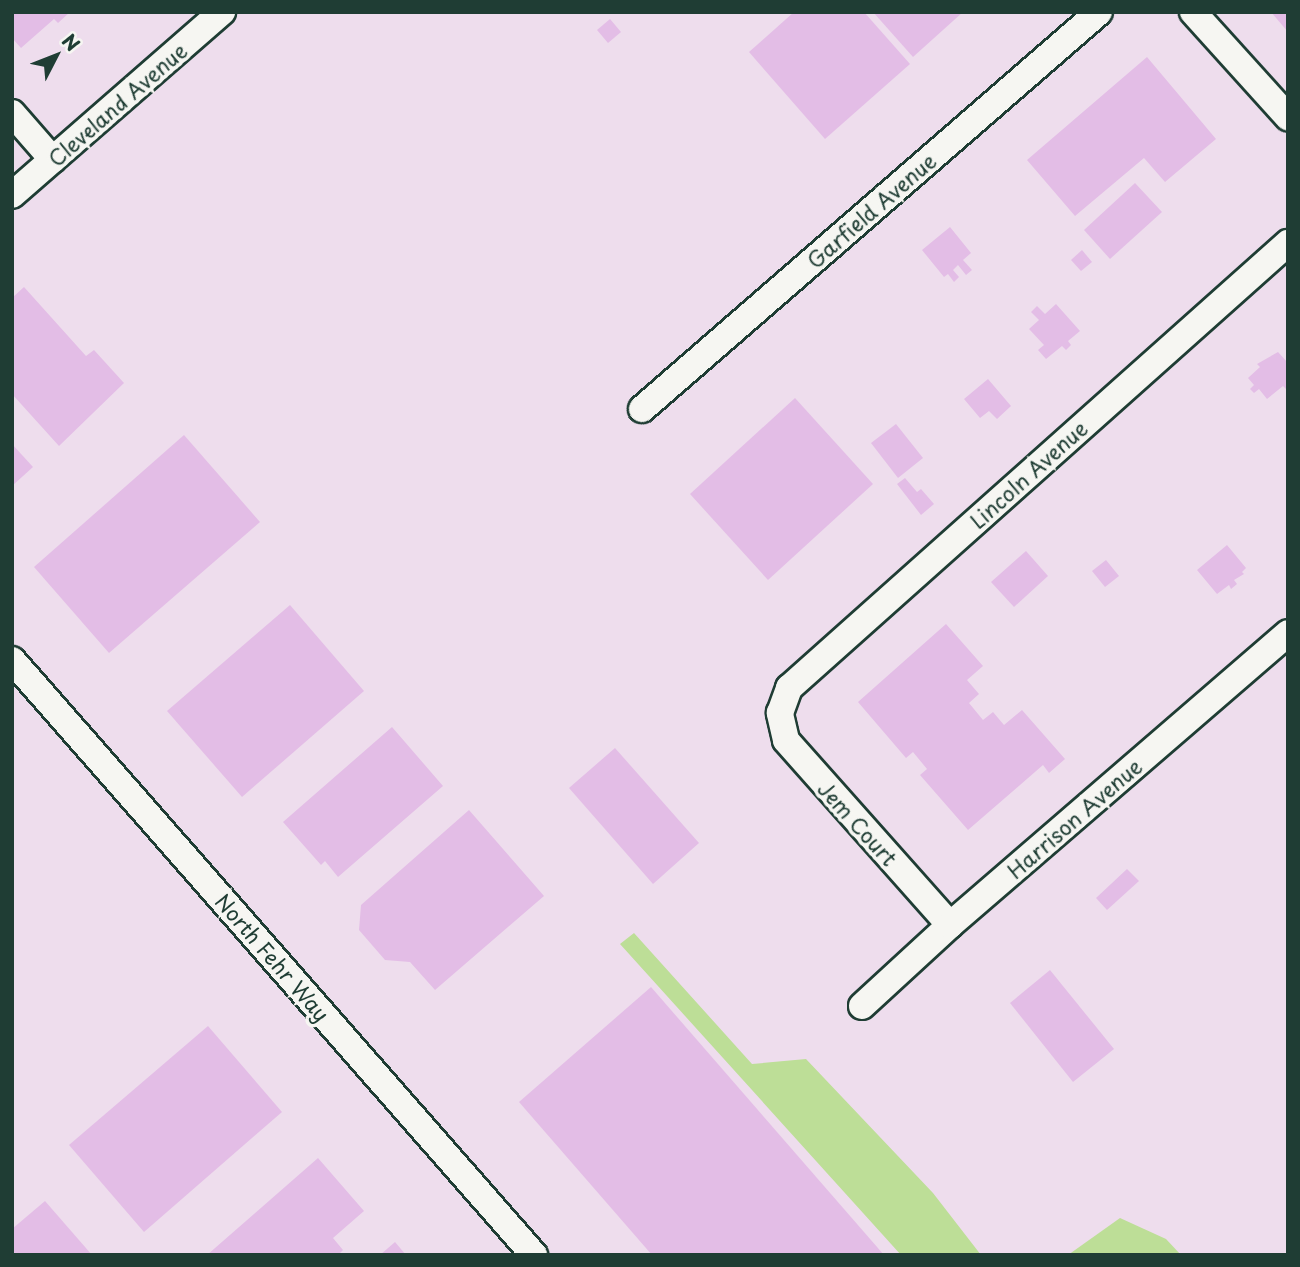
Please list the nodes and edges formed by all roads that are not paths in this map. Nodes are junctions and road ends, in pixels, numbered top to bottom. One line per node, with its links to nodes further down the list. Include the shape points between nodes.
1 (222, 12): 6 (street, Cleveland Avenue)
2 (1100, 12): 9 (street, Garfield Avenue)
3 (1194, 12): 5 (street)
4 (12, 113): 6 (street)
5 (1288, 117)
6 (53, 160): 7 (street, Cleveland Avenue)
7 (12, 195)
8 (1288, 243): 12 (street, Lincoln Avenue, via 789,688)
9 (642, 409)
10 (1288, 633): 13 (street, Harrison Avenue)
11 (12, 660): 15 (street, North Fehr Way)
12 (780, 713): 13 (street, Jem Court, via 786,740)
13 (950, 925): 14 (street, Harrison Avenue)
14 (862, 1006)
15 (534, 1255)

